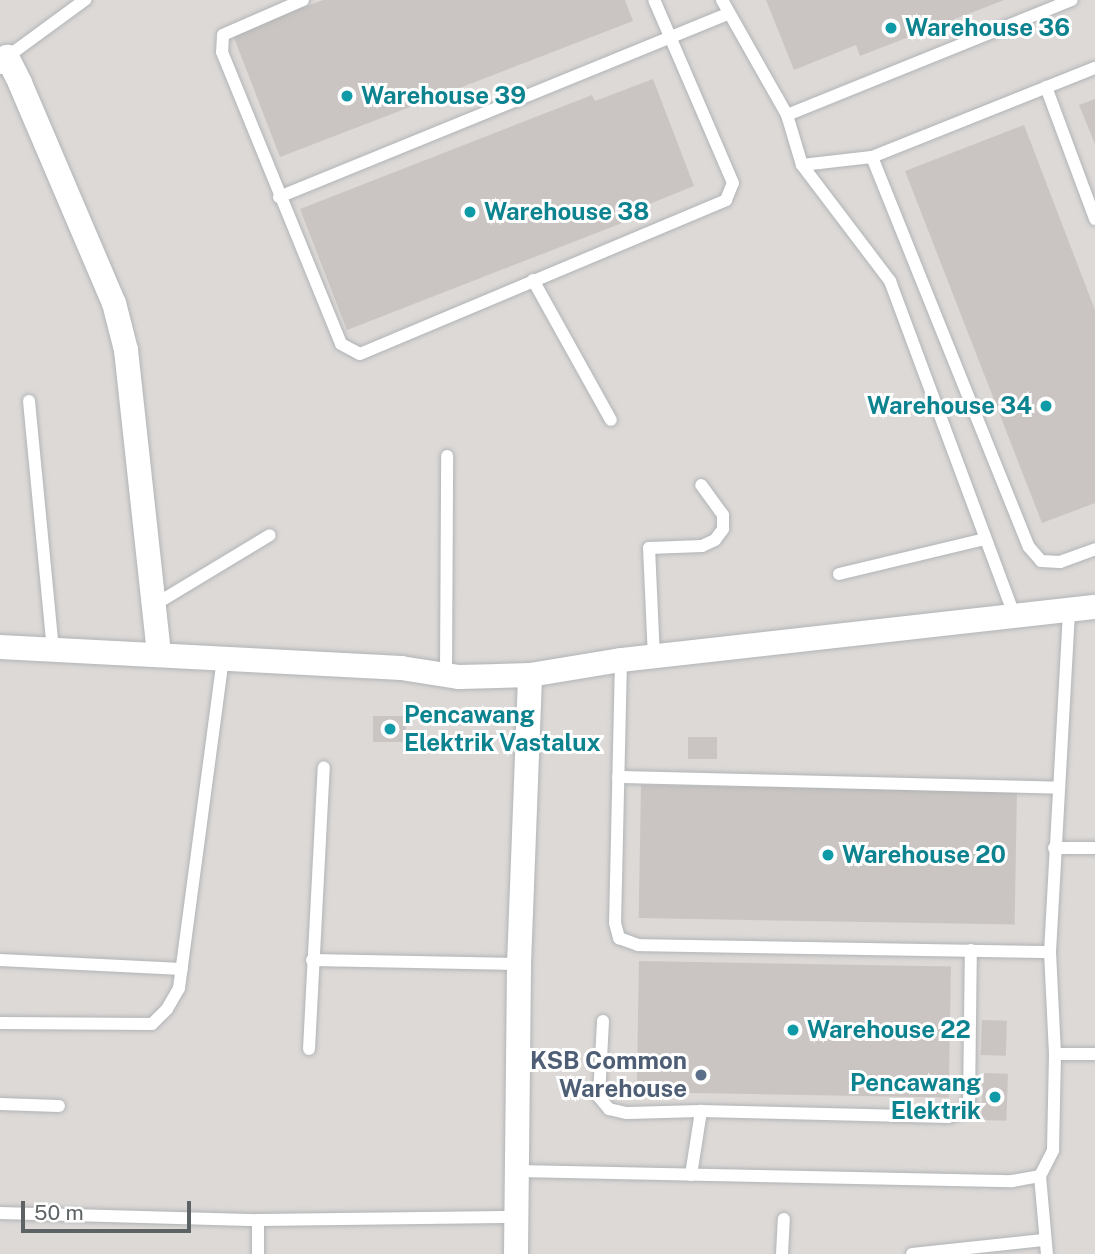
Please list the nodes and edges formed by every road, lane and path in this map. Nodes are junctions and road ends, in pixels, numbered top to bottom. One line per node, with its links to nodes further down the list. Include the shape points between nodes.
1 (85, 0): 8 (lane)
2 (303, 0): 14 (lane, via 223,35 222,52)
3 (654, 0): 7 (lane)
4 (722, 0): 6 (lane)
5 (1072, 0): 11 (lane)
6 (727, 14): 7 (lane); 11 (lane)
7 (668, 36): 14 (lane); 16 (lane, via 733,183 726,200)
8 (4, 60): 25 (street, via 98,259 126,350)
9 (1095, 68): 10 (lane)
10 (1045, 87): 12 (lane); 15 (lane)
11 (787, 115): 13 (lane)
12 (872, 156): 13 (lane); 23 (lane, via 1029,547 1041,561 1060,562)
13 (802, 165): 22 (lane, via 890,281)
14 (279, 197): 16 (lane, via 341,344 360,354)
15 (1095, 219)
16 (533, 280): 18 (lane)
17 (29, 401): 30 (lane)
18 (611, 420)
19 (447, 456): 35 (lane)
20 (701, 485): 33 (lane, via 723,515 723,529 715,540 702,546 649,548)
21 (270, 535): 25 (lane)
22 (985, 539): 24 (lane); 28 (lane)
23 (1095, 549)
24 (839, 574)
25 (154, 605): 31 (street)
26 (1095, 607): 27 (street)
27 (1069, 611): 28 (street); 39 (lane)
28 (1015, 618): 33 (street)
29 (0, 647): 30 (street)
30 (53, 649): 31 (street)
31 (159, 653): 32 (street)
32 (223, 657): 35 (street); 47 (lane)
33 (654, 658): 34 (street)
34 (621, 660): 36 (street); 38 (lane)
35 (446, 675): 36 (street)
36 (530, 675): 46 (street)
37 (324, 767): 45 (lane)
38 (618, 777): 39 (lane); 42 (lane, via 615,923 619,939 638,945)
39 (1056, 788): 40 (lane)
40 (1054, 848): 41 (lane); 43 (lane)
41 (1095, 848)
42 (971, 950): 43 (lane); 55 (lane, via 969,1103 963,1112 948,1117)
43 (1051, 952): 51 (lane)
44 (0, 960): 47 (lane)
45 (312, 960): 46 (lane); 50 (lane)
46 (519, 964): 56 (street)
47 (182, 969): 49 (lane, via 179,988 152,1024)
48 (603, 1021): 55 (lane, via 599,1097 609,1109 627,1113)
49 (0, 1023)
50 (309, 1049)
51 (1055, 1054): 52 (lane); 58 (lane, via 1053,1150)
52 (1095, 1054)
53 (0, 1104): 54 (lane)
54 (59, 1106)
55 (701, 1111): 57 (lane)
56 (518, 1171): 57 (lane); 60 (street)
57 (691, 1175): 58 (lane, via 1012,1181)
58 (1040, 1176): 63 (lane)
59 (0, 1213): 62 (lane)
60 (517, 1217): 62 (lane); 65 (street)
61 (784, 1219): 66 (lane)
62 (258, 1220): 64 (lane)
63 (1042, 1240): 67 (lane); 68 (lane)
64 (258, 1254)
65 (516, 1254)
66 (782, 1254)
67 (912, 1254)
68 (1047, 1254)

